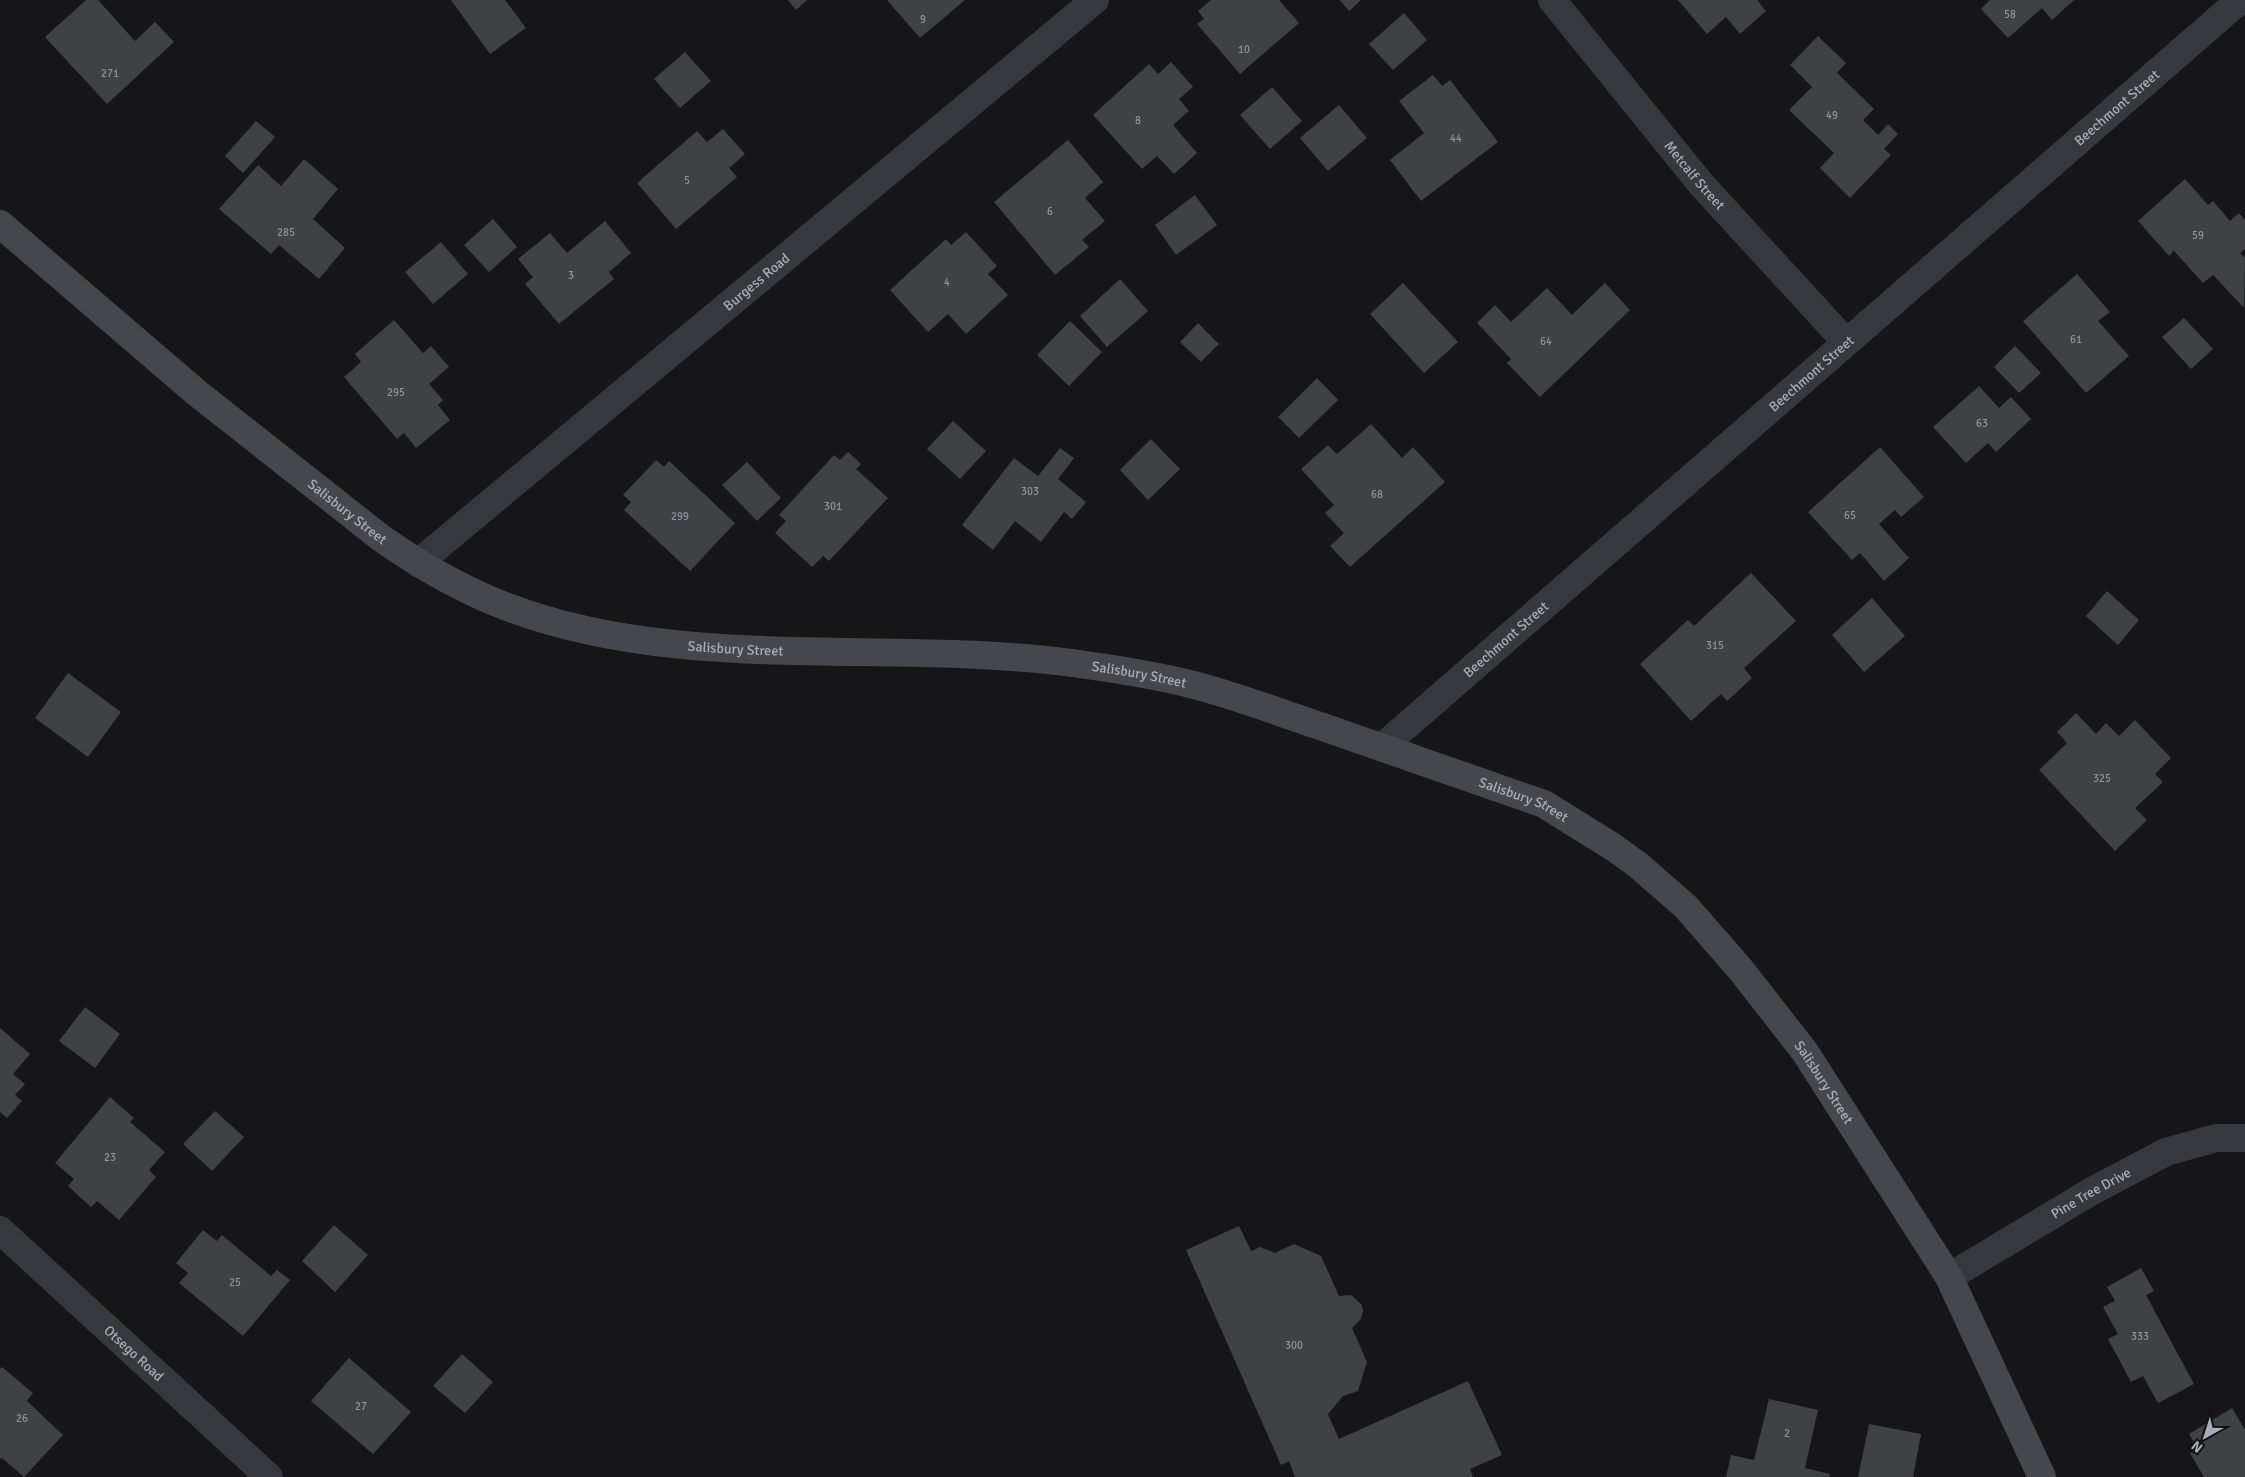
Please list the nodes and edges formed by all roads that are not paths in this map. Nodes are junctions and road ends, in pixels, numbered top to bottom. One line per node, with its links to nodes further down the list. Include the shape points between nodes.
1 (1095, 0): 6 (street, Burgess Road)
2 (1552, 0): 5 (street, Metcalf Street, via 1701,184)
3 (2240, 0): 5 (street, Beechmont Street)
4 (0, 224): 6 (main road, Salisbury Street, via 197,393)
5 (1846, 342): 7 (street, Beechmont Street)
6 (418, 563): 7 (main road, Salisbury Street, via 499,604 611,635 709,647 982,654 1083,664 1192,684)
7 (1382, 748): 10 (main road, Salisbury Street, via 1544,804 1638,865 1686,907 1741,970 1805,1052)
8 (2245, 1138): 10 (street, Pine Tree Drive, via 2216,1138 2166,1152 2092,1191)
9 (0, 1230): 11 (street, Otsego Road)
10 (1948, 1277): 12 (main road, Salisbury Street)
11 (270, 1477)
12 (2042, 1477)

